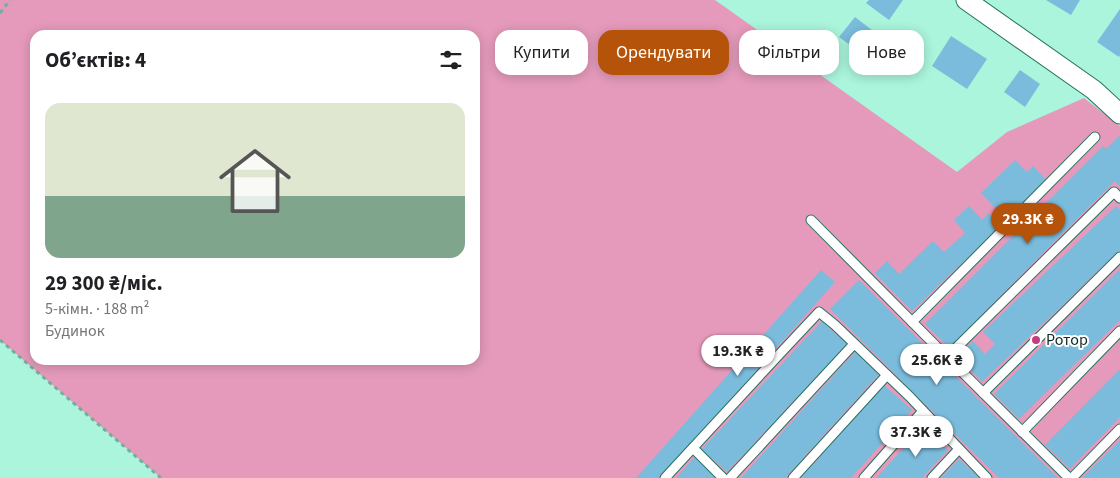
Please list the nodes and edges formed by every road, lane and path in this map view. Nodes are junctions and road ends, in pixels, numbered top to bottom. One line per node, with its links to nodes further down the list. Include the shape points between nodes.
1 (10, 0): 3 (path)
2 (966, 0): 4 (street, via 1094,90)
3 (0, 13)
4 (1120, 114)
5 (1095, 137): 9 (lane)
6 (1120, 198): 13 (lane, via 1114,192)
7 (811, 220): 9 (lane)
8 (1120, 257): 15 (lane)
9 (912, 322): 13 (lane)
10 (1120, 331): 18 (lane)
11 (0, 340): 21 (path)
12 (854, 344): 14 (lane); 19 (lane, via 820,312); 24 (lane)
13 (947, 357): 15 (lane)
14 (887, 375): 16 (lane); 25 (lane)
15 (983, 393): 18 (lane)
16 (923, 411): 20 (lane); 26 (lane)
17 (1120, 428): 29 (lane)
18 (1022, 432): 29 (lane)
19 (693, 448): 22 (lane); 23 (lane)
20 (959, 449): 27 (lane); 28 (lane)
21 (161, 478)
22 (665, 478)
23 (723, 478)
24 (730, 478)
25 (793, 478)
26 (864, 478)
27 (932, 478)
28 (987, 478)
29 (1070, 478)

